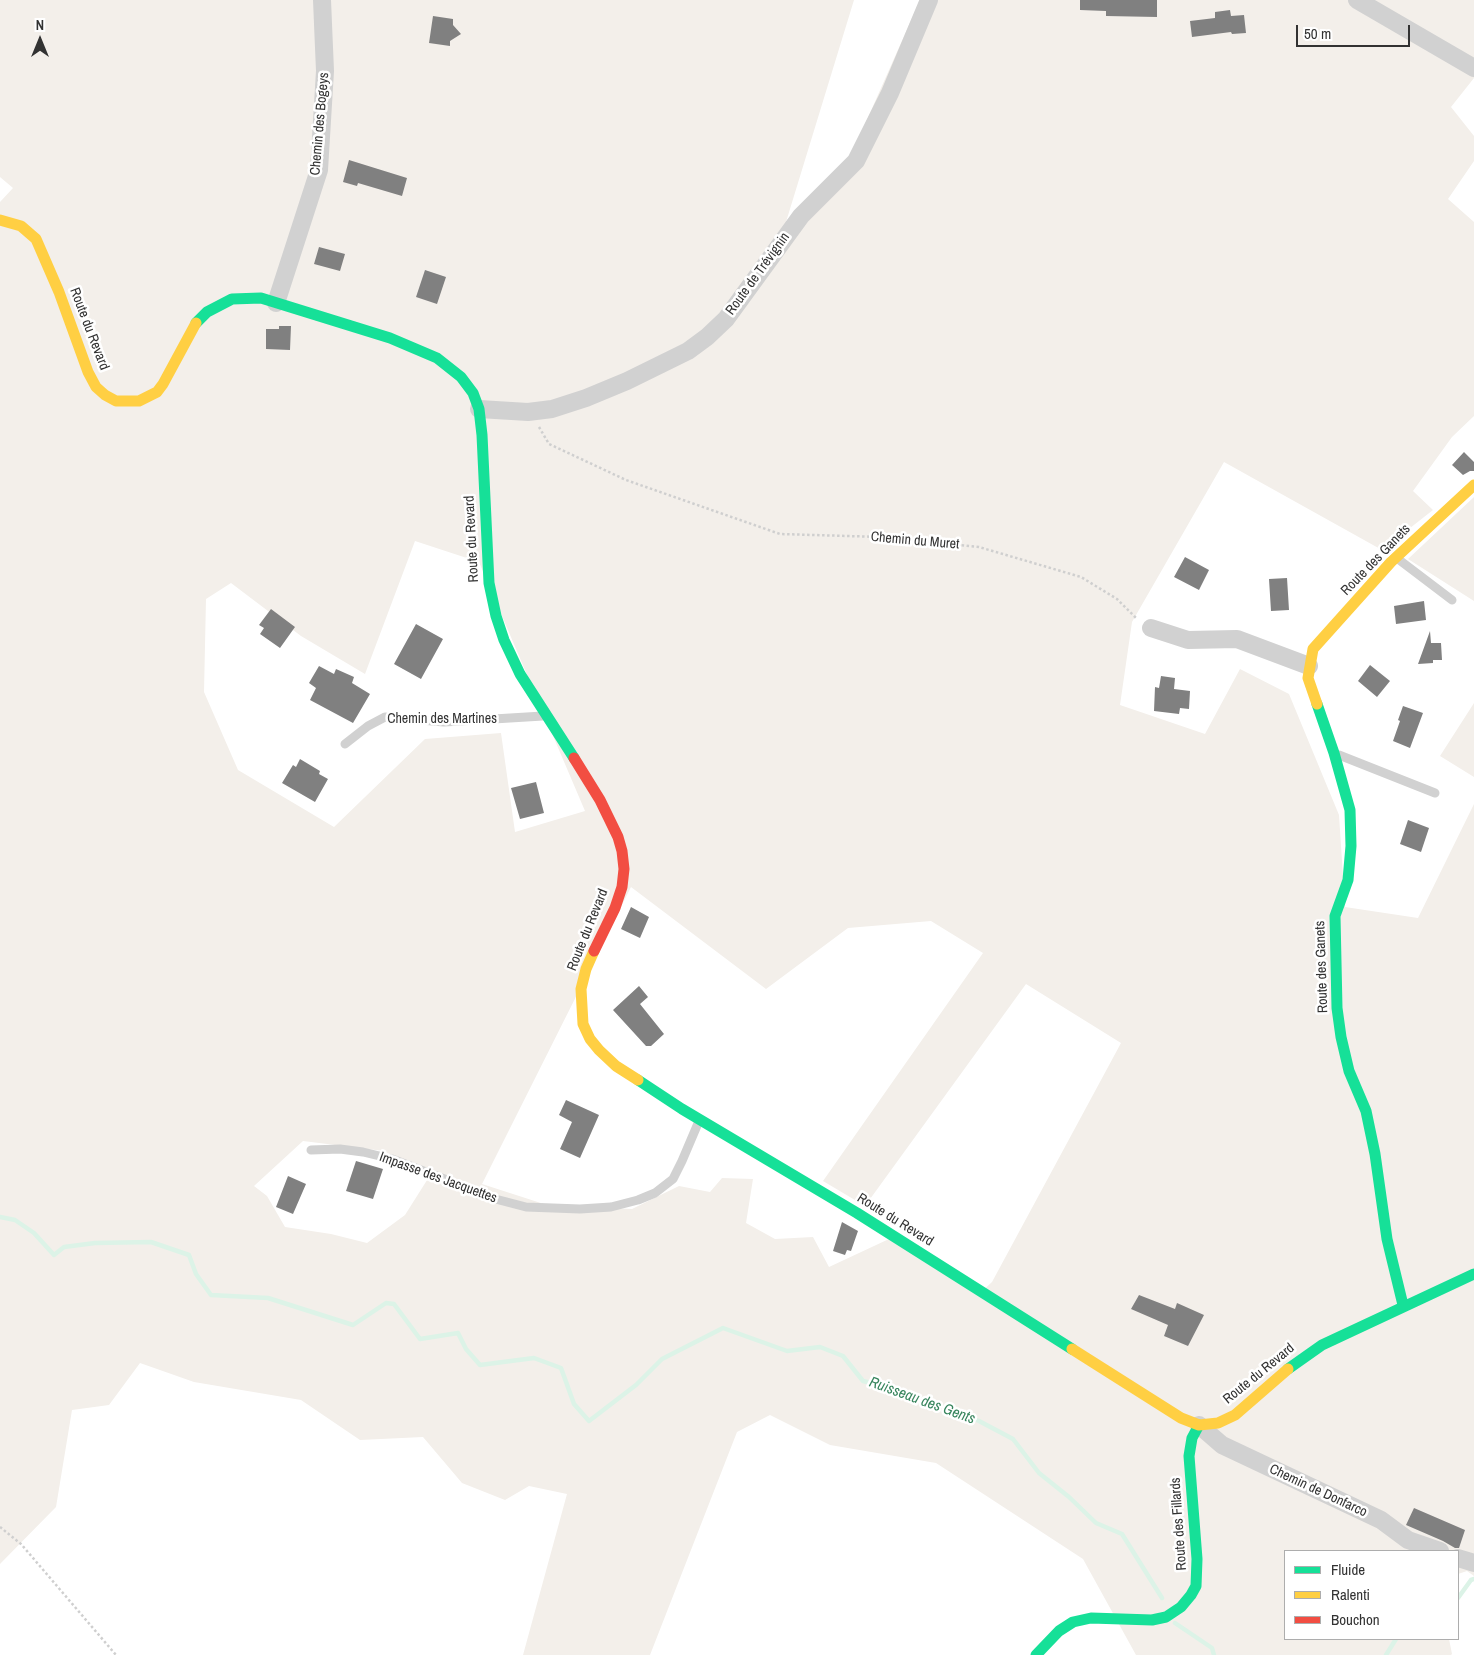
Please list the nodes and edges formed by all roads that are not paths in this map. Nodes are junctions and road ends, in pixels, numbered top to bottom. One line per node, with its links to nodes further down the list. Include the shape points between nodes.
1 (322, 0): 6 (street, Chemin des Bogeys, via 325,71 319,170)
2 (929, 0): 7 (street, Route de Trévignin, via 890,93 856,161 801,216 726,319 707,337 688,351 578,401 528,412)
3 (1357, 0): 4 (street)
4 (1474, 68)
5 (0, 220): 6 (main road, Route du Revard, via 21,226 36,239 88,372 96,387 116,400 139,401 157,392 198,321 207,312 232,300 261,298)
6 (276, 302): 7 (main road, Route du Revard, via 390,338 437,358 462,377)
7 (479, 409): 13 (main road, Route du Revard, via 489,583 496,616 520,674)
8 (1474, 484): 9 (main road, Route des Ganets)
9 (1396, 557): 10 (lane); 12 (main road, Route des Ganets, via 1313,649)
10 (1452, 600)
11 (1151, 628): 12 (street, via 1188,640 1237,639)
12 (1309, 666): 15 (main road, Route des Ganets, via 1308,678)
13 (546, 716): 14 (lane, Chemin des Martines, via 444,722 385,717); 17 (main road, Route du Revard, via 600,800 618,837 624,869 615,908 584,976 581,989 583,1024 590,1039 616,1066)
14 (345, 744)
15 (1334, 753): 16 (lane); 20 (main road, Route des Ganets, via 1350,810 1351,846 1348,880 1335,916 1341,1037 1349,1071 1366,1111 1387,1239)
16 (1435, 793)
17 (699, 1119): 18 (lane, Impasse des Jacquettes, via 673,1179 655,1193 638,1200 588,1208 526,1206 480,1195 392,1159 340,1149); 21 (main road, Route du Revard, via 857,1213 1173,1413)
18 (311, 1150)
19 (1474, 1274): 20 (main road, Route du Revard)
20 (1403, 1305): 21 (main road, Route du Revard, via 1322,1345 1298,1361 1235,1415 1218,1423)
21 (1199, 1426): 22 (street, Chemin de Donfarco, via 1222,1445 1381,1520 1408,1540); 25 (main road, Route des Fillards, via 1192,1438 1189,1456 1197,1559 1196,1586 1190,1595 1166,1618 1091,1618 1073,1622 1059,1631)
22 (1437, 1550)
23 (1459, 1558): 24 (street)
24 (1474, 1563)
25 (1036, 1655)

